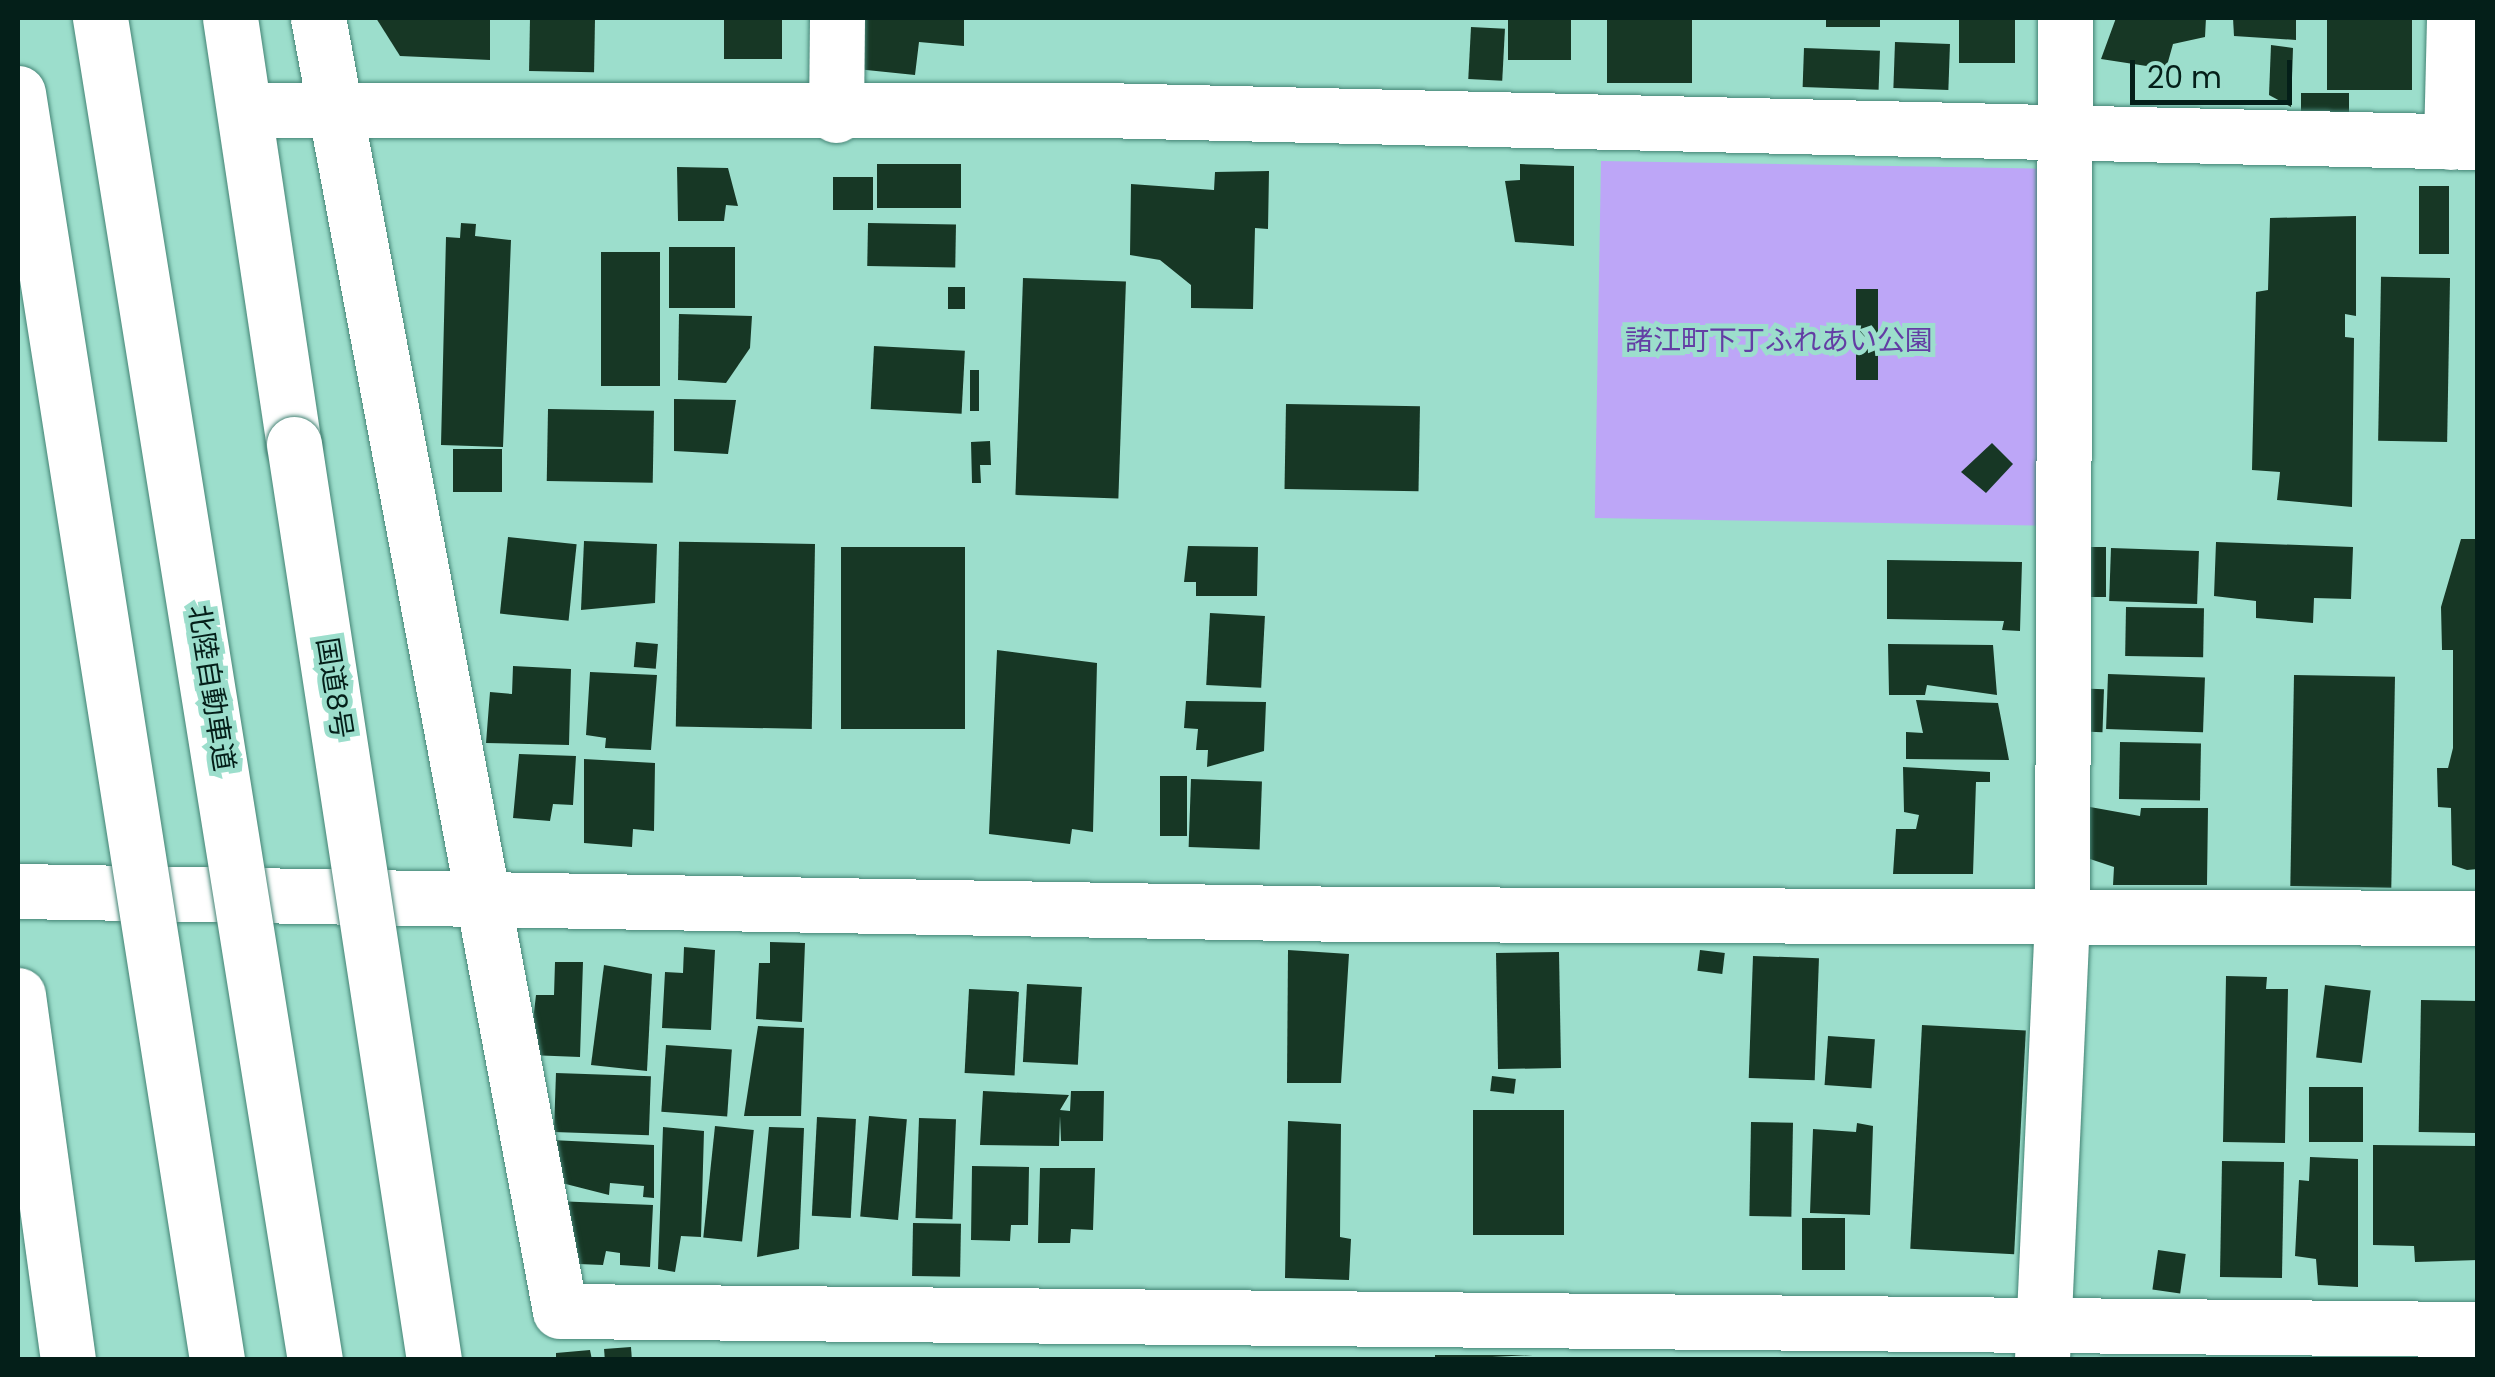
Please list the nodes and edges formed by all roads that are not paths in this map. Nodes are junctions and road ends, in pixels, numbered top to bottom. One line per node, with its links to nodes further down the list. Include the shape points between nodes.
1 (100, 18): 22 (main road, 北陸自動車道, bridge)
2 (230, 18): 8 (main road, 国道8号)
3 (318, 18): 9 (main road)
4 (837, 18): 10 (main road)
5 (2065, 18): 11 (main road)
6 (2454, 18): 12 (main road)
7 (18, 93): 21 (main road, bridge)
8 (246, 110): 9 (main road); 23 (main road, 国道8号, bridge)
9 (334, 112): 10 (main road); 14 (main road)
10 (836, 115): 11 (main road, via 1101,110)
11 (2068, 136): 12 (main road); 16 (main road)
12 (2464, 142)
13 (18, 891): 14 (main road)
14 (480, 893): 16 (main road); 19 (main road, via 560,1311)
15 (2478, 918): 16 (main road)
16 (2062, 920): 19 (main road)
17 (18, 995): 20 (main road)
18 (2478, 1329): 19 (main road)
19 (2042, 1341)
20 (68, 1360)
21 (217, 1360)
22 (315, 1360)
23 (434, 1360)

